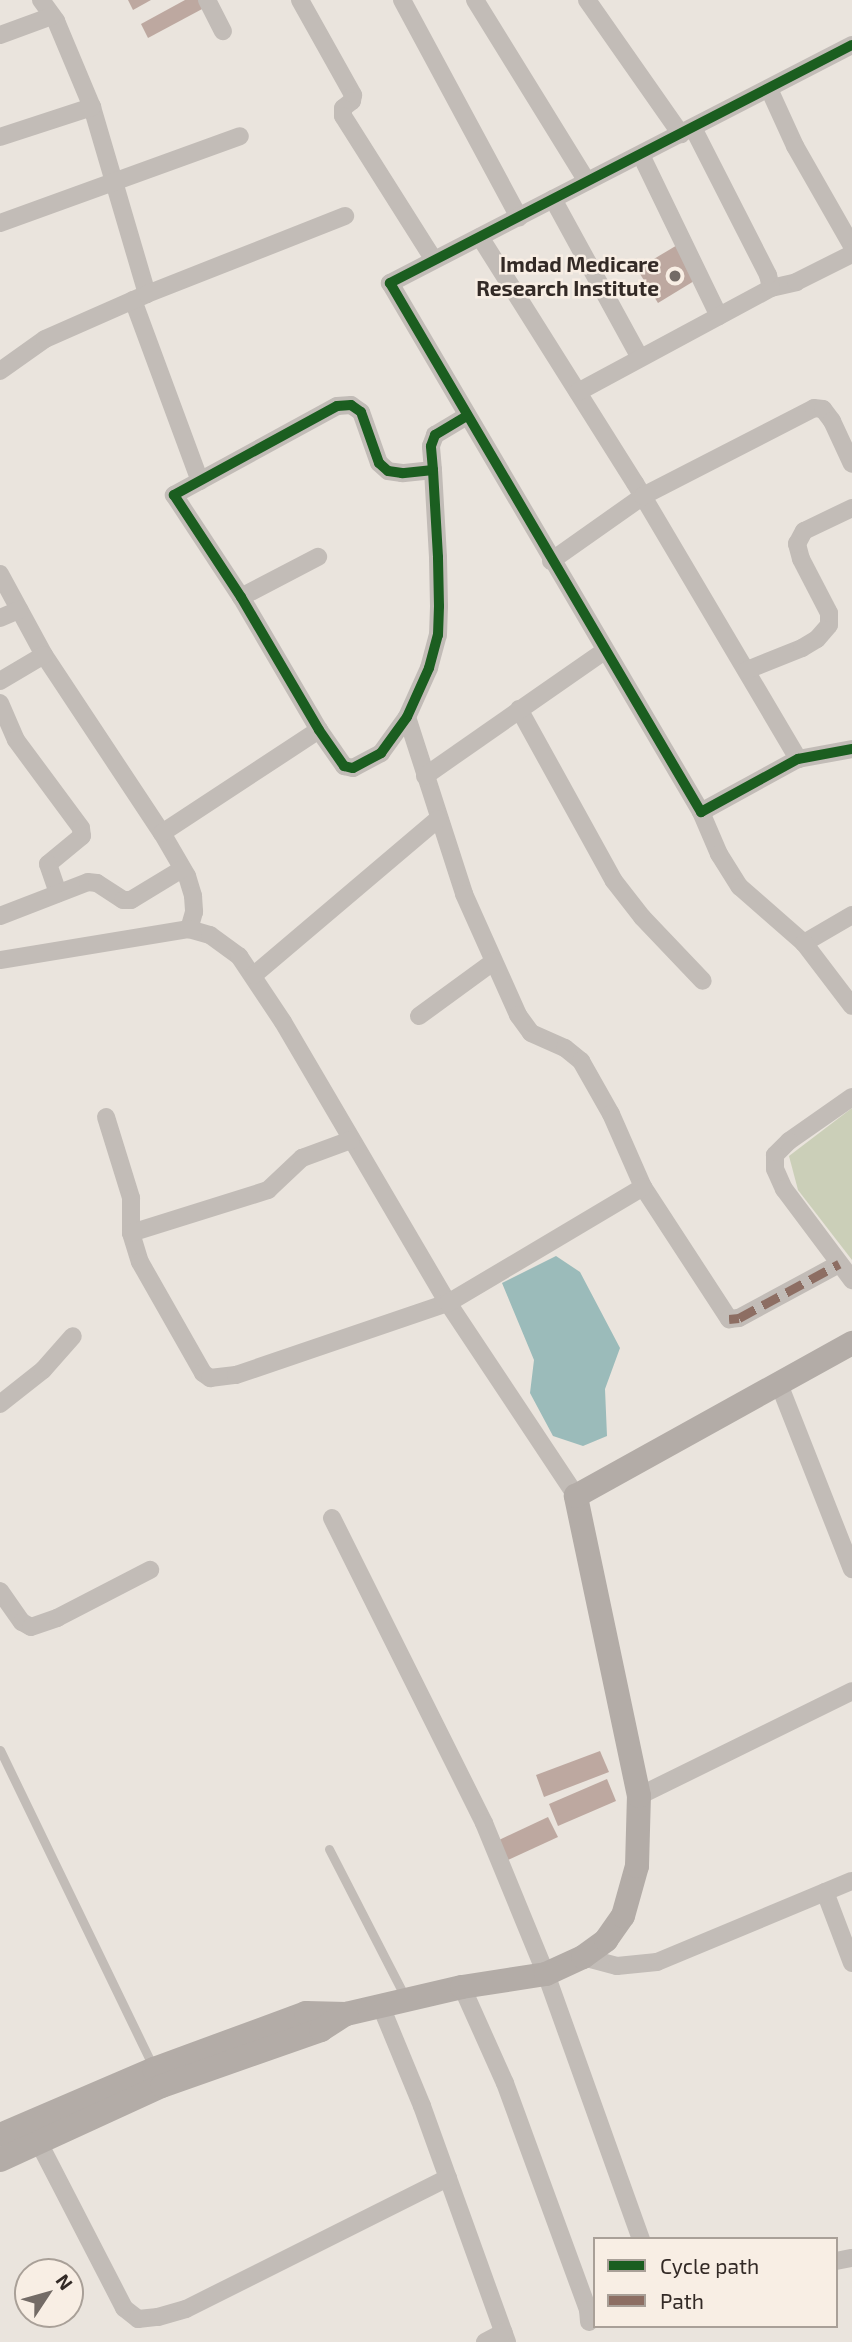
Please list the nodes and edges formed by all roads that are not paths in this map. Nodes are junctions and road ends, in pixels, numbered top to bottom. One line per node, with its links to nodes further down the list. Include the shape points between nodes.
1 (41, 0): 7 (street)
2 (207, 0): 8 (street)
3 (300, 0): 27 (street, via 354,95 342,116)
4 (402, 0): 22 (street)
5 (475, 0): 17 (street)
6 (587, 0): 13 (street)
7 (52, 16): 9 (street); 12 (street)
8 (223, 32)
9 (0, 35)
10 (852, 45): 11 (street)
11 (769, 89): 13 (street); 20 (street, via 795,146)
12 (92, 107): 15 (street); 18 (street)
13 (687, 131): 16 (street); 28 (street)
14 (240, 136): 18 (street)
15 (0, 137)
16 (641, 155): 17 (street); 30 (street)
17 (587, 181): 19 (street)
18 (114, 183): 23 (street); 29 (street)
19 (553, 199): 22 (street); 31 (street)
20 (844, 215): 25 (street)
21 (345, 216): 29 (street)
22 (519, 217): 24 (street)
23 (0, 223)
24 (480, 237): 27 (street); 33 (street)
25 (852, 246)
26 (852, 254): 28 (street, via 796,282)
27 (434, 260): 34 (street, via 390,283)
28 (771, 288): 30 (street)
29 (140, 297): 32 (street, via 45,339); 37 (street)
30 (719, 316): 31 (street)
31 (640, 358): 33 (street)
32 (0, 371)
33 (578, 392): 38 (street)
34 (467, 416): 36 (street, via 435,435); 41 (street)
35 (852, 464): 38 (street, via 832,421 823,409 814,408)
36 (433, 470): 37 (street, via 388,471 379,463 361,412 351,405 326,411); 52 (street, via 438,635)
37 (200, 481): 43 (street, via 174,495)
38 (643, 496): 41 (street); 48 (street)
39 (852, 508): 48 (street, via 804,531 797,544 829,613 829,625 802,648)
40 (318, 556): 43 (street)
41 (551, 561): 46 (street)
42 (0, 573): 44 (street)
43 (241, 597): 53 (street)
44 (19, 610): 45 (street); 47 (street)
45 (0, 618)
46 (604, 651): 51 (street); 57 (street)
47 (44, 654): 49 (street); 59 (street)
48 (747, 670): 55 (street)
49 (0, 681)
50 (0, 704): 61 (street, via 21,747 81,828 82,836 48,864)
51 (519, 709): 56 (street); 69 (street, via 614,881)
52 (407, 717): 53 (street, via 381,753 353,768 344,766); 56 (street)
53 (318, 730): 59 (street)
54 (852, 749): 55 (street)
55 (797, 759): 57 (street)
56 (425, 775): 58 (street)
57 (701, 812): 65 (street, via 740,887)
58 (438, 819): 67 (street); 68 (street)
59 (162, 833): 60 (street)
60 (182, 869): 61 (street, via 131,900 88,882); 64 (street, via 193,897)
61 (58, 893): 63 (street)
62 (852, 915): 65 (street)
63 (0, 916)
64 (189, 929): 66 (street); 68 (street, via 225,945)
65 (804, 943): 70 (street)
66 (0, 960)
67 (493, 962): 71 (street); 75 (street, via 531,1033 581,1060)
68 (254, 975): 74 (street)
69 (704, 981)
70 (852, 1006)
71 (419, 1016)
72 (852, 1097): 77 (street, via 775,1155 775,1169 784,1189)
73 (106, 1117): 76 (street, via 134,1209)
74 (351, 1140): 76 (street, via 302,1158 277,1183 259,1193); 79 (street)
75 (643, 1186): 77 (street, via 729,1320); 79 (street)
76 (131, 1233): 79 (street, via 155,1292 210,1378 236,1375)
77 (839, 1264): 78 (street)
78 (852, 1280)
79 (448, 1303): 84 (street)
80 (73, 1336): 83 (street, via 43,1370)
81 (852, 1343): 82 (main road)
82 (779, 1384): 84 (main road); 86 (street)
83 (0, 1404)
84 (576, 1496): 91 (main road)
85 (332, 1518): 97 (street, via 476,1805)
86 (852, 1569)
87 (150, 1570): 88 (street, via 31,1627 22,1622)
88 (0, 1591)
89 (852, 1691): 91 (street)
90 (0, 1750): 102 (lane)
91 (639, 1796): 95 (main road, via 637,1866 623,1916 606,1940)
92 (328, 1849): 99 (lane)
93 (852, 1881): 94 (street)
94 (825, 1892): 95 (street, via 657,1962 617,1966); 96 (street)
95 (583, 1957): 97 (main road)
96 (852, 1963)
97 (546, 1974): 98 (main road); 107 (street)
98 (462, 1987): 99 (main road); 108 (street, via 519,2122)
99 (406, 1999): 100 (main road)
100 (380, 2004): 101 (main road); 106 (street)
101 (345, 2014): 102 (main road, via 306,2013); 104 (main road, via 321,2030 162,2086)
102 (154, 2069): 103 (main road)
103 (0, 2135)
104 (39, 2143): 105 (main road); 106 (street, via 124,2308 138,2319 186,2309)
105 (0, 2160)
106 (448, 2178): 109 (street)
107 (640, 2237)
108 (589, 2322)
109 (506, 2337): 110 (street)
110 (485, 2342)

